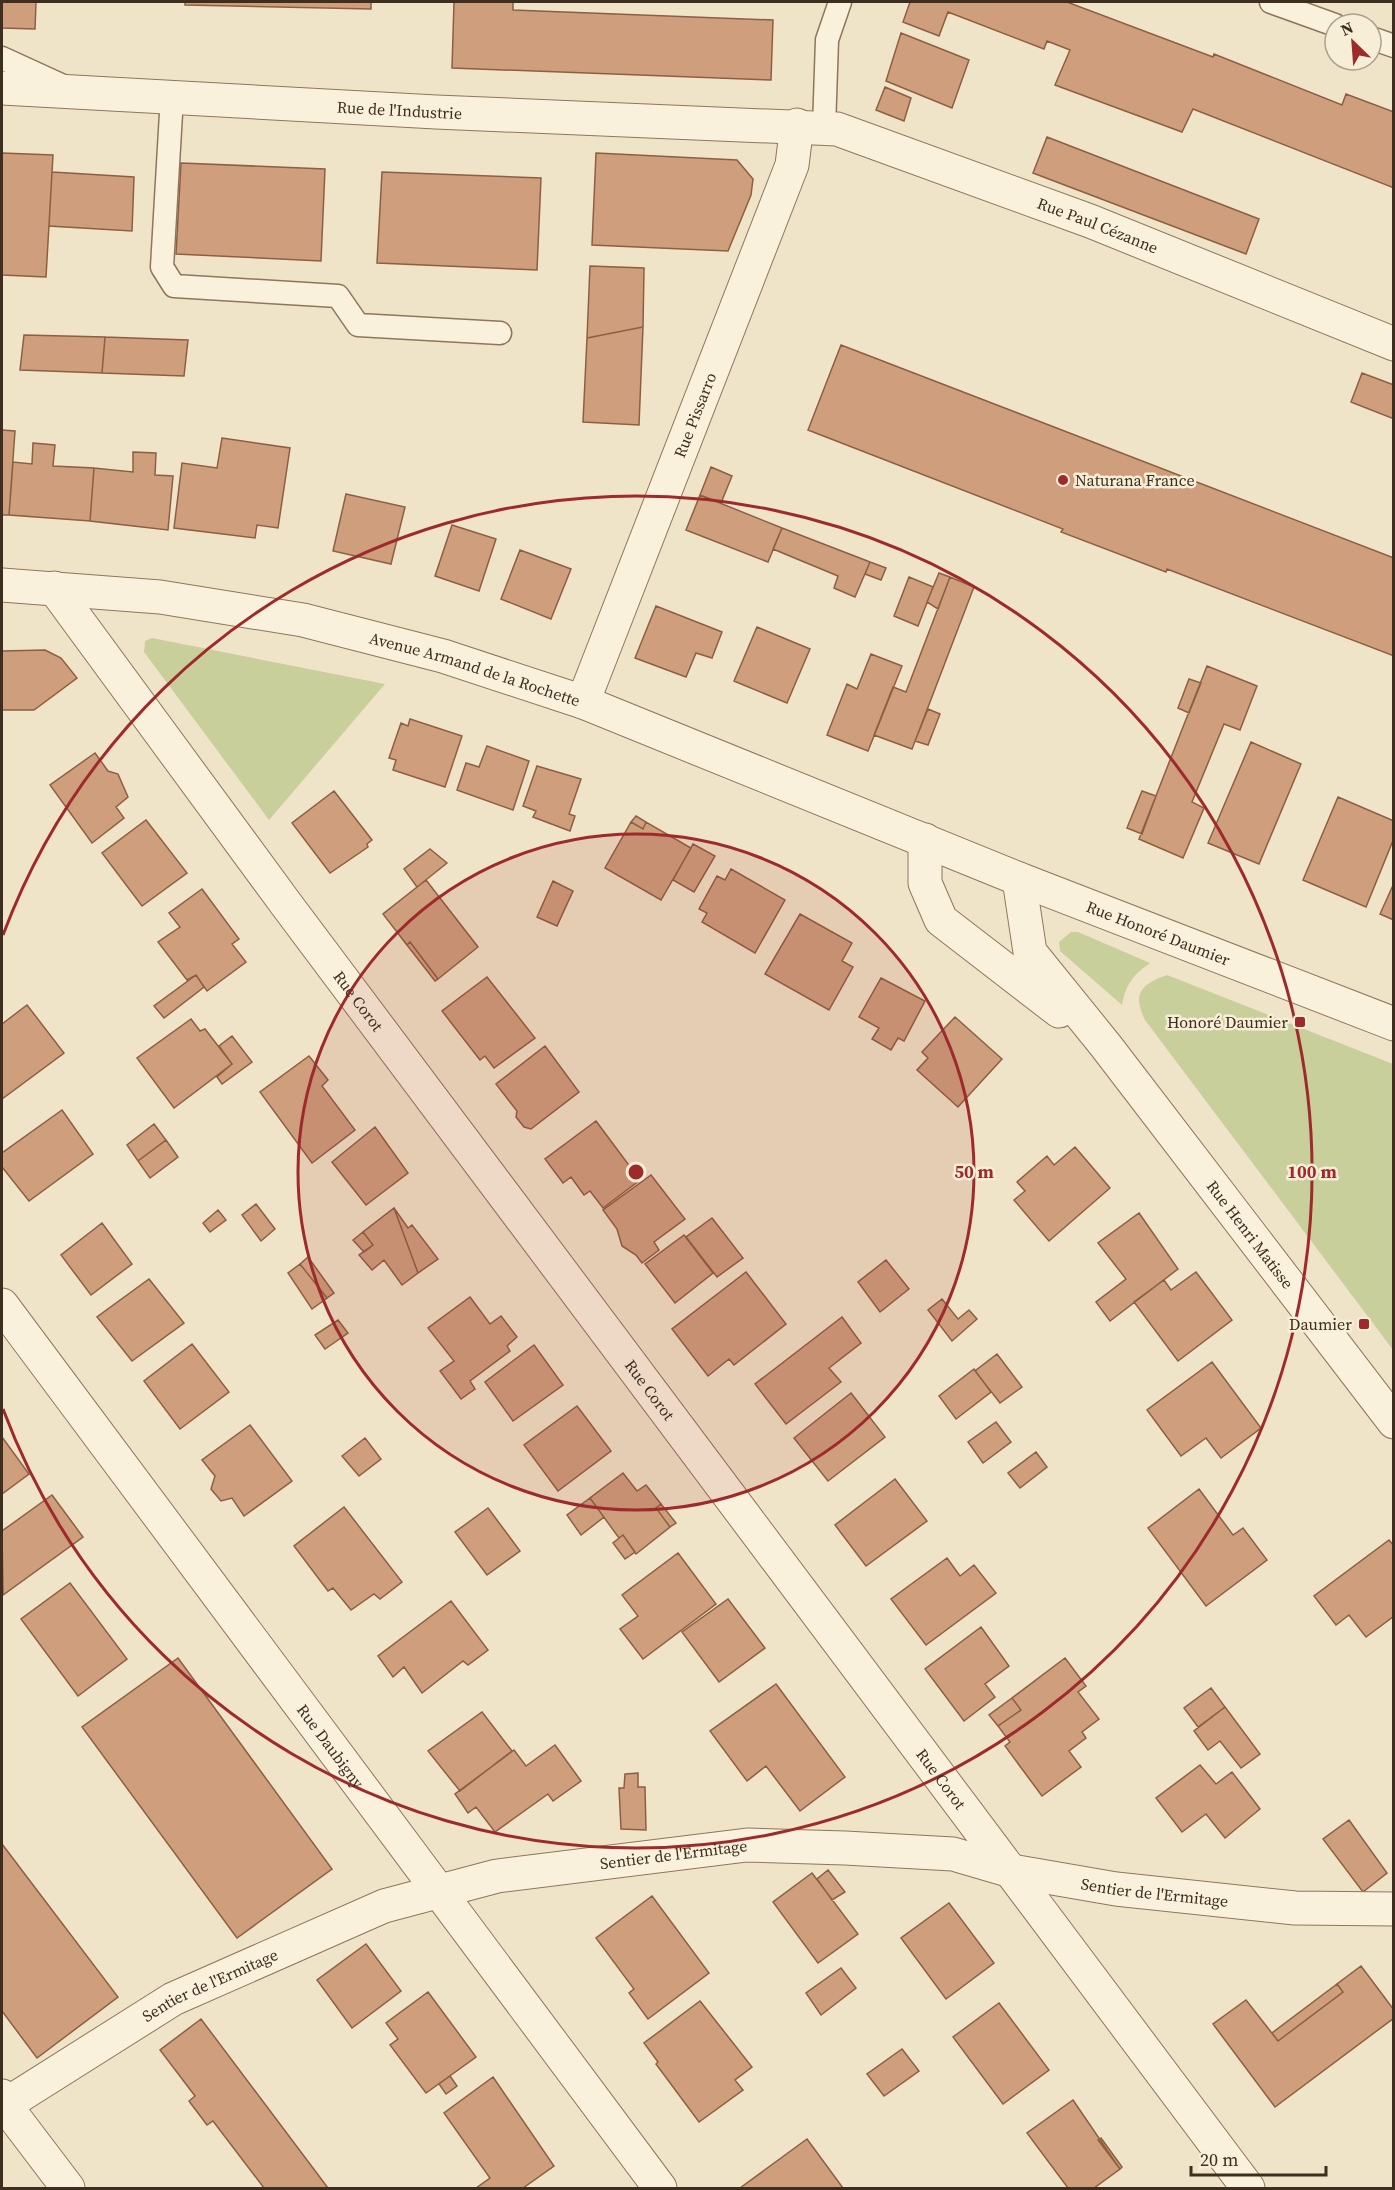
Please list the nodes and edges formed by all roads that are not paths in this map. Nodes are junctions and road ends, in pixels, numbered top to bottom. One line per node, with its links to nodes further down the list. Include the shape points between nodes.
1 (840, 2): 8 (lane, via 827,40)
2 (1271, 2): 3 (lane)
3 (1323, 21)
4 (2, 58): 6 (lane)
5 (2, 88): 6 (street, Rue de l'Industrie)
6 (73, 91): 7 (street, Rue de l'Industrie)
7 (172, 96): 8 (street, Rue de l'Industrie, via 436,112); 9 (lane, via 162,267 174,286 338,296 358,325)
8 (810, 126): 10 (street, Rue Paul Cézanne, via 846,132 1090,221); 13 (street, Rue Pissarro)
9 (500, 333)
10 (1394, 344)
11 (2, 585): 12 (street, Avenue Armand de la Rochette)
12 (54, 588): 13 (street, Avenue Armand de la Rochette, via 160,597 303,620 443,656); 20 (street, Rue Corot)
13 (583, 702): 14 (street, Avenue Armand de la Rochette)
14 (925, 840): 15 (street, Rue Honoré Daumier); 17 (street, Rue Henri Matisse, via 925,883 941,920)
15 (1019, 879): 16 (street, Rue Honoré Daumier); 17 (street, Rue Henri Matisse, via 1030,952)
16 (1394, 1024)
17 (1106, 1046): 19 (street, Rue Henri Matisse)
18 (2, 1305): 21 (street, Rue Daubigny)
19 (1394, 1422)
20 (1011, 1871): 21 (street, Sentier de l'Ermitage, via 952,1854 747,1845 497,1876); 22 (street, Sentier de l'Ermitage, via 1116,1889 1295,1908); 26 (street, Rue Corot)
21 (438, 1892): 23 (street, Sentier de l'Ermitage, via 384,1906 173,1999); 25 (street, Rue Daubigny)
22 (1394, 1909)
23 (3, 2101): 24 (street)
24 (68, 2188)
25 (660, 2188)
26 (1248, 2188)

